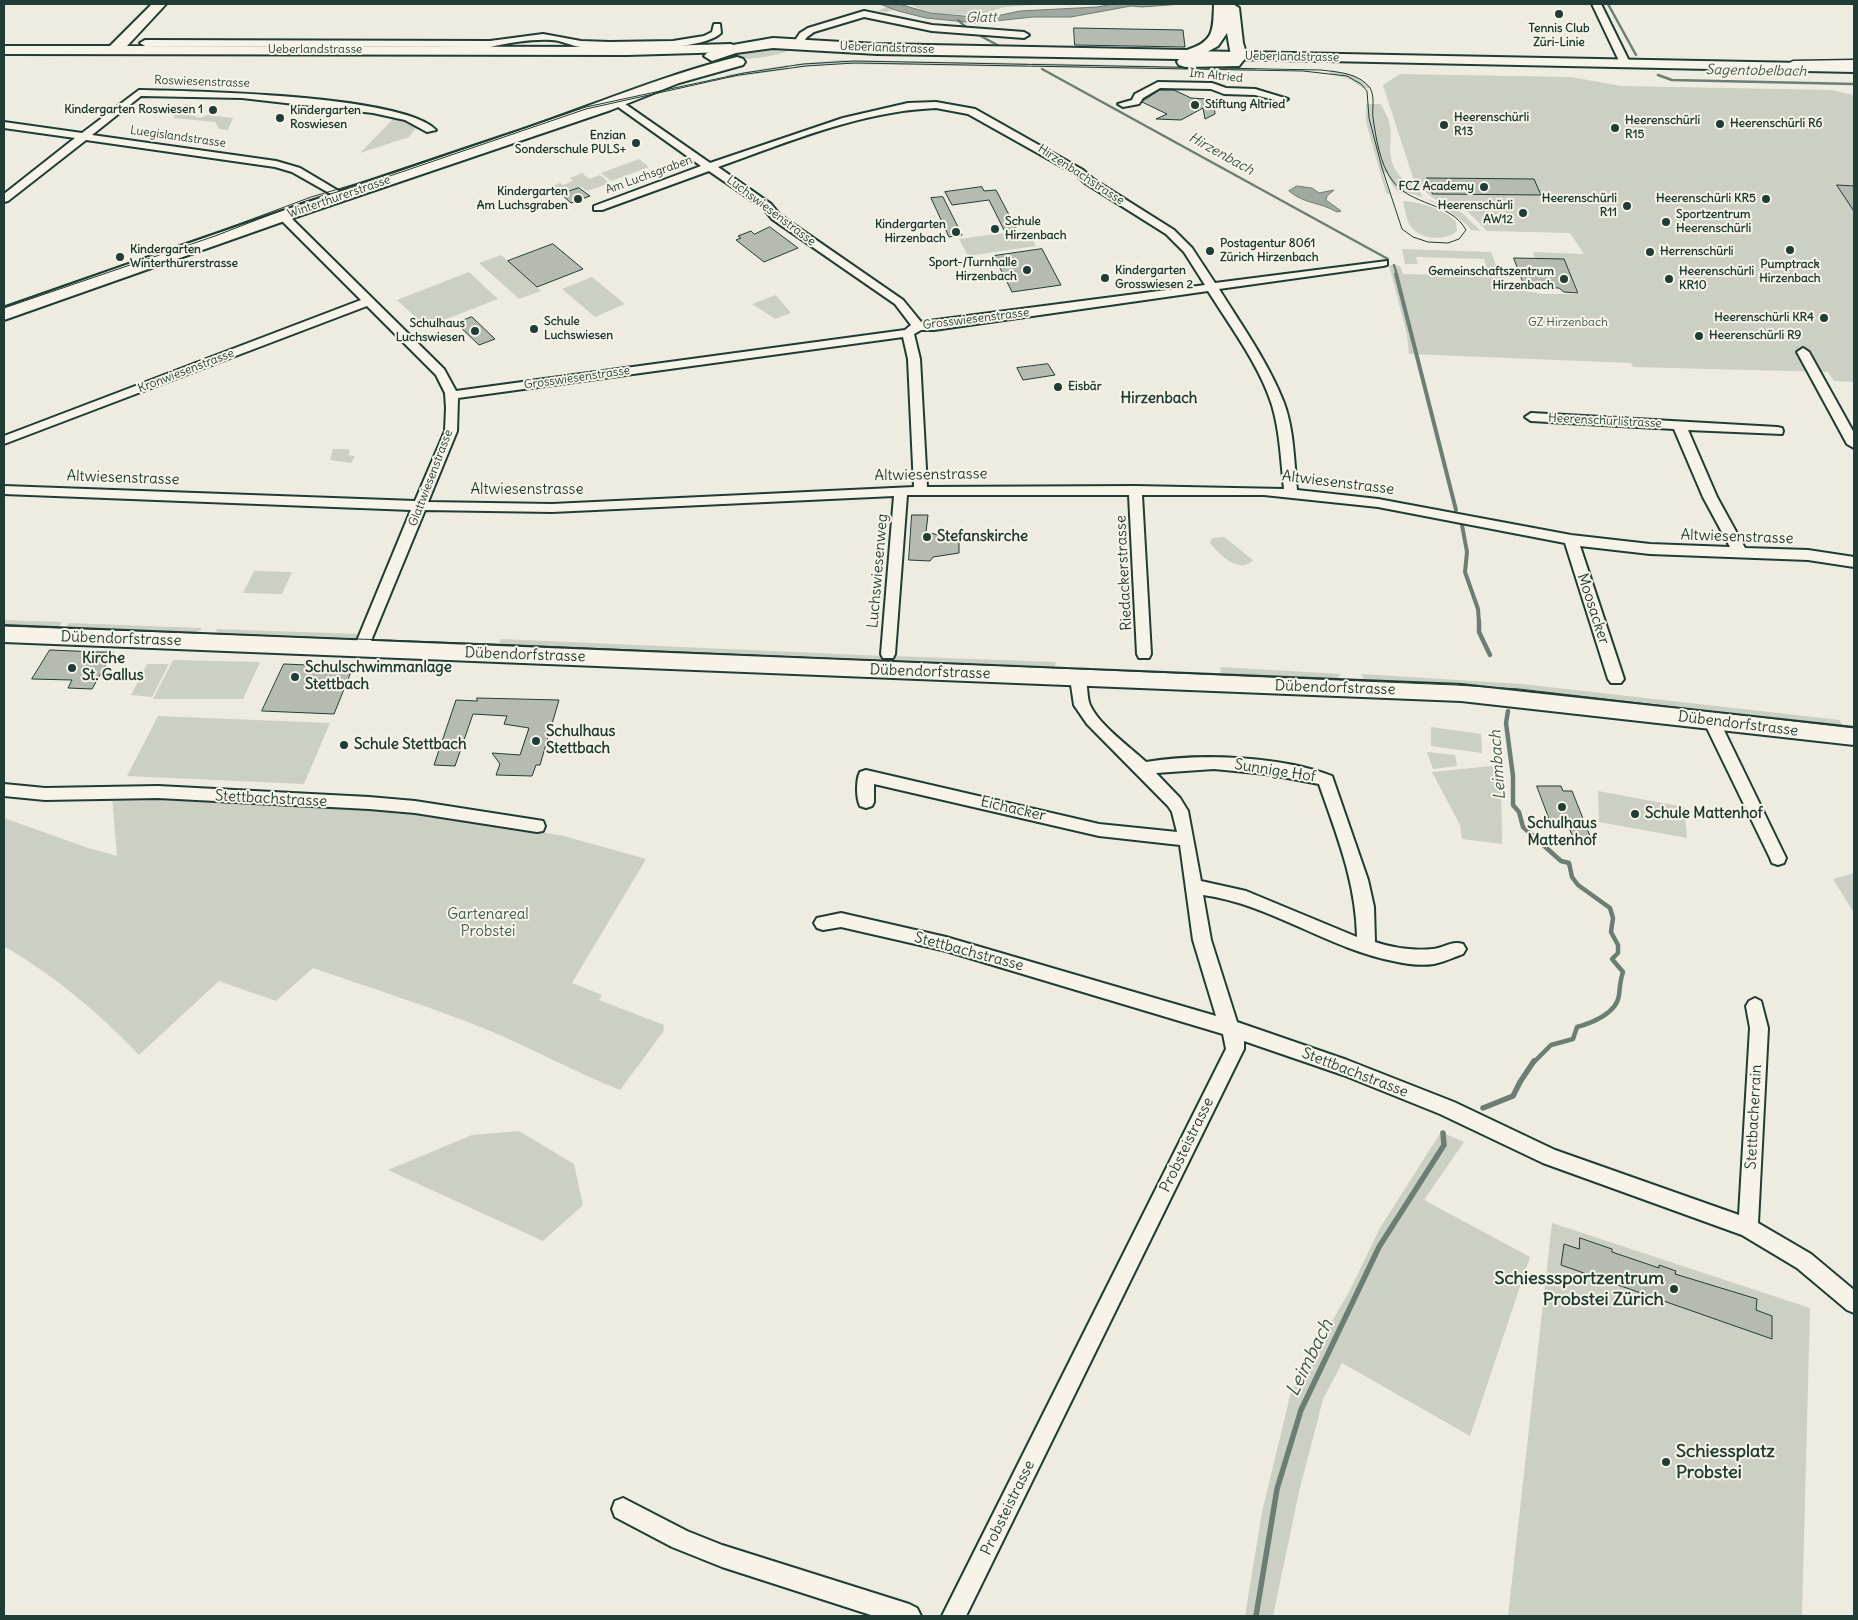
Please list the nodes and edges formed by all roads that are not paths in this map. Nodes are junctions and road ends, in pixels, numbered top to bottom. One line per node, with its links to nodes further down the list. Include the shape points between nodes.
1 (150, 4): 6 (main road)
2 (159, 4): 6 (main road)
3 (1596, 4): 22 (street)
4 (1227, 9): 7 (main road); 18 (main road, via 1235,43)
5 (717, 26): 9 (street, Ueberlandstrasse, via 716,33 708,38 675,44 581,44 553,36)
6 (131, 27): 13 (main road, via 126,42)
7 (1220, 32): 17 (main road, via 1208,49); 18 (main road)
8 (1024, 35): 11 (street, via 932,28 864,14 811,30)
9 (538, 37): 10 (street, Ueberlandstrasse, via 490,44); 14 (street)
10 (145, 42)
11 (799, 42): 16 (main road, Ueberlandstrasse); 17 (main road, Ueberlandstrasse, via 852,48); 18 (main road, Ueberlandstrasse, via 798,49 782,57 824,54)
12 (4, 50): 13 (main road, Ueberlandstrasse)
13 (113, 50): 14 (main road, Ueberlandstrasse)
14 (533, 51): 15 (main road, Ueberlandstrasse)
15 (627, 51): 16 (main road, Ueberlandstrasse); 19 (main road, Ueberlandstrasse)
16 (730, 54): 19 (main road); 20 (main road, Ueberlandstrasse); 25 (main road, Winterthurerstrasse)
17 (1188, 55): 18 (main road, Ueberlandstrasse)
18 (1233, 58): 22 (main road, Ueberlandstrasse)
19 (707, 59): 25 (main road, Winterthurerstrasse)
20 (754, 61)
21 (1793, 66): 22 (main road, Ueberlandstrasse); 23 (highway)
22 (1627, 67): 24 (main road, Ueberlandstrasse)
23 (1854, 67)
24 (1854, 77)
25 (673, 80): 27 (main road, Winterthurerstrasse)
26 (1283, 99): 28 (street, Im Altried, via 1255,92 1224,91 1212,86 1158,85 1135,102)
27 (618, 102): 32 (street, Luchswiesenstrasse); 33 (main road, Winterthurerstrasse)
28 (1123, 104)
29 (4, 126): 31 (street, Luegislandstrasse)
30 (431, 130): 31 (street, Roswiesenstrasse, via 408,118 373,110 252,96 150,92 132,96)
31 (83, 136): 33 (street, Luegislandstrasse, via 276,164 296,170); 34 (street, Roswiesenstrasse)
32 (709, 167): 35 (street, Am Luchsgraben); 38 (street, Hirzenbachstrasse, via 815,130 894,108 924,105 966,109 1065,163 1163,226 1188,250); 41 (street, Luchswiesenstrasse, via 899,302)
33 (342, 196): 36 (main road, Winterthurerstrasse)
34 (4, 199)
35 (598, 208)
36 (283, 216): 39 (street, Glattwiesenstrasse); 40 (main road, Winterthurerstrasse)
37 (1383, 264): 38 (street, Grosswiesenstrasse)
38 (1211, 288): 41 (street, Grosswiesenstrasse); 53 (street, Hirzenbachstrasse, via 1257,360 1278,404)
39 (368, 302): 43 (street, Glattwiesenstrasse, via 440,372); 47 (street, Kronwiesenstrasse)
40 (4, 314)
41 (908, 331): 43 (street, Grosswiesenstrasse); 50 (street, Luchswiesenstrasse, via 914,359)
42 (1804, 352): 48 (street)
43 (452, 395): 54 (street, Glattwiesenstrasse, via 451,431)
44 (1532, 417): 45 (street, Heerenschürlistrasse)
45 (1679, 425): 46 (street, Heerenschürlistrasse); 56 (street, Heerenschürlistrasse, via 1710,496)
46 (1777, 431)
47 (4, 440)
48 (1854, 444)
49 (4, 490): 54 (street, Altwiesenstrasse)
50 (921, 490): 51 (street, Altwiesenstrasse); 52 (street, Altwiesenstrasse)
51 (1136, 490): 53 (street, Altwiesenstrasse); 61 (street, Riedackerstrasse)
52 (901, 491): 54 (street, Altwiesenstrasse, via 560,507); 60 (street, Luchswiesenweg)
53 (1291, 493): 55 (street, Altwiesenstrasse, via 1378,503)
54 (421, 506): 59 (street, Glattwiesenstrasse)
55 (1571, 540): 56 (street, Altwiesenstrasse); 63 (street, Moosacker)
56 (1741, 554): 57 (street, Altwiesenstrasse, via 1808,555)
57 (1854, 562)
58 (4, 634): 59 (main road, Dübendorfstrasse)
59 (361, 648): 62 (main road, Dübendorfstrasse)
60 (888, 654)
61 (1144, 654)
62 (1078, 678): 64 (main road, Dübendorfstrasse, via 1461,693); 66 (street, Probsteistrasse, via 1082,705 1092,720)
63 (1616, 679)
64 (1711, 720): 65 (main road, Dübendorfstrasse); 71 (street)
65 (1854, 737)
66 (1143, 769): 70 (street, Probsteistrasse, via 1177,806); 74 (street, Sunnige Hof, via 1162,764 1200,762 1242,764 1314,775 1326,780 1360,880 1366,906)
67 (4, 790): 69 (street, Stettbachstrasse, via 45,794 158,792 369,803)
68 (866, 802): 70 (street, Eichacker, via 866,776 1100,830)
69 (537, 826)
70 (1186, 839): 72 (street, Probsteistrasse)
71 (1778, 858)
72 (1195, 887): 74 (street, via 1242,897); 77 (street, Probsteistrasse, via 1202,939)
73 (824, 923): 77 (street, Stettbachstrasse, via 841,920 946,944)
74 (1366, 946): 75 (street, via 1426,959)
75 (1457, 949)
76 (1755, 1006): 78 (street, Stettbacherrain, via 1760,1028)
77 (1230, 1028): 78 (street, Stettbachstrasse, via 1347,1068 1440,1105 1550,1157); 82 (street, Probsteistrasse, via 1235,1049)
78 (1748, 1228): 79 (street, Stettbachstrasse, via 1804,1261)
79 (1854, 1303)
80 (623, 1509): 81 (street, via 680,1539 722,1556)
81 (909, 1616)
82 (954, 1616)

